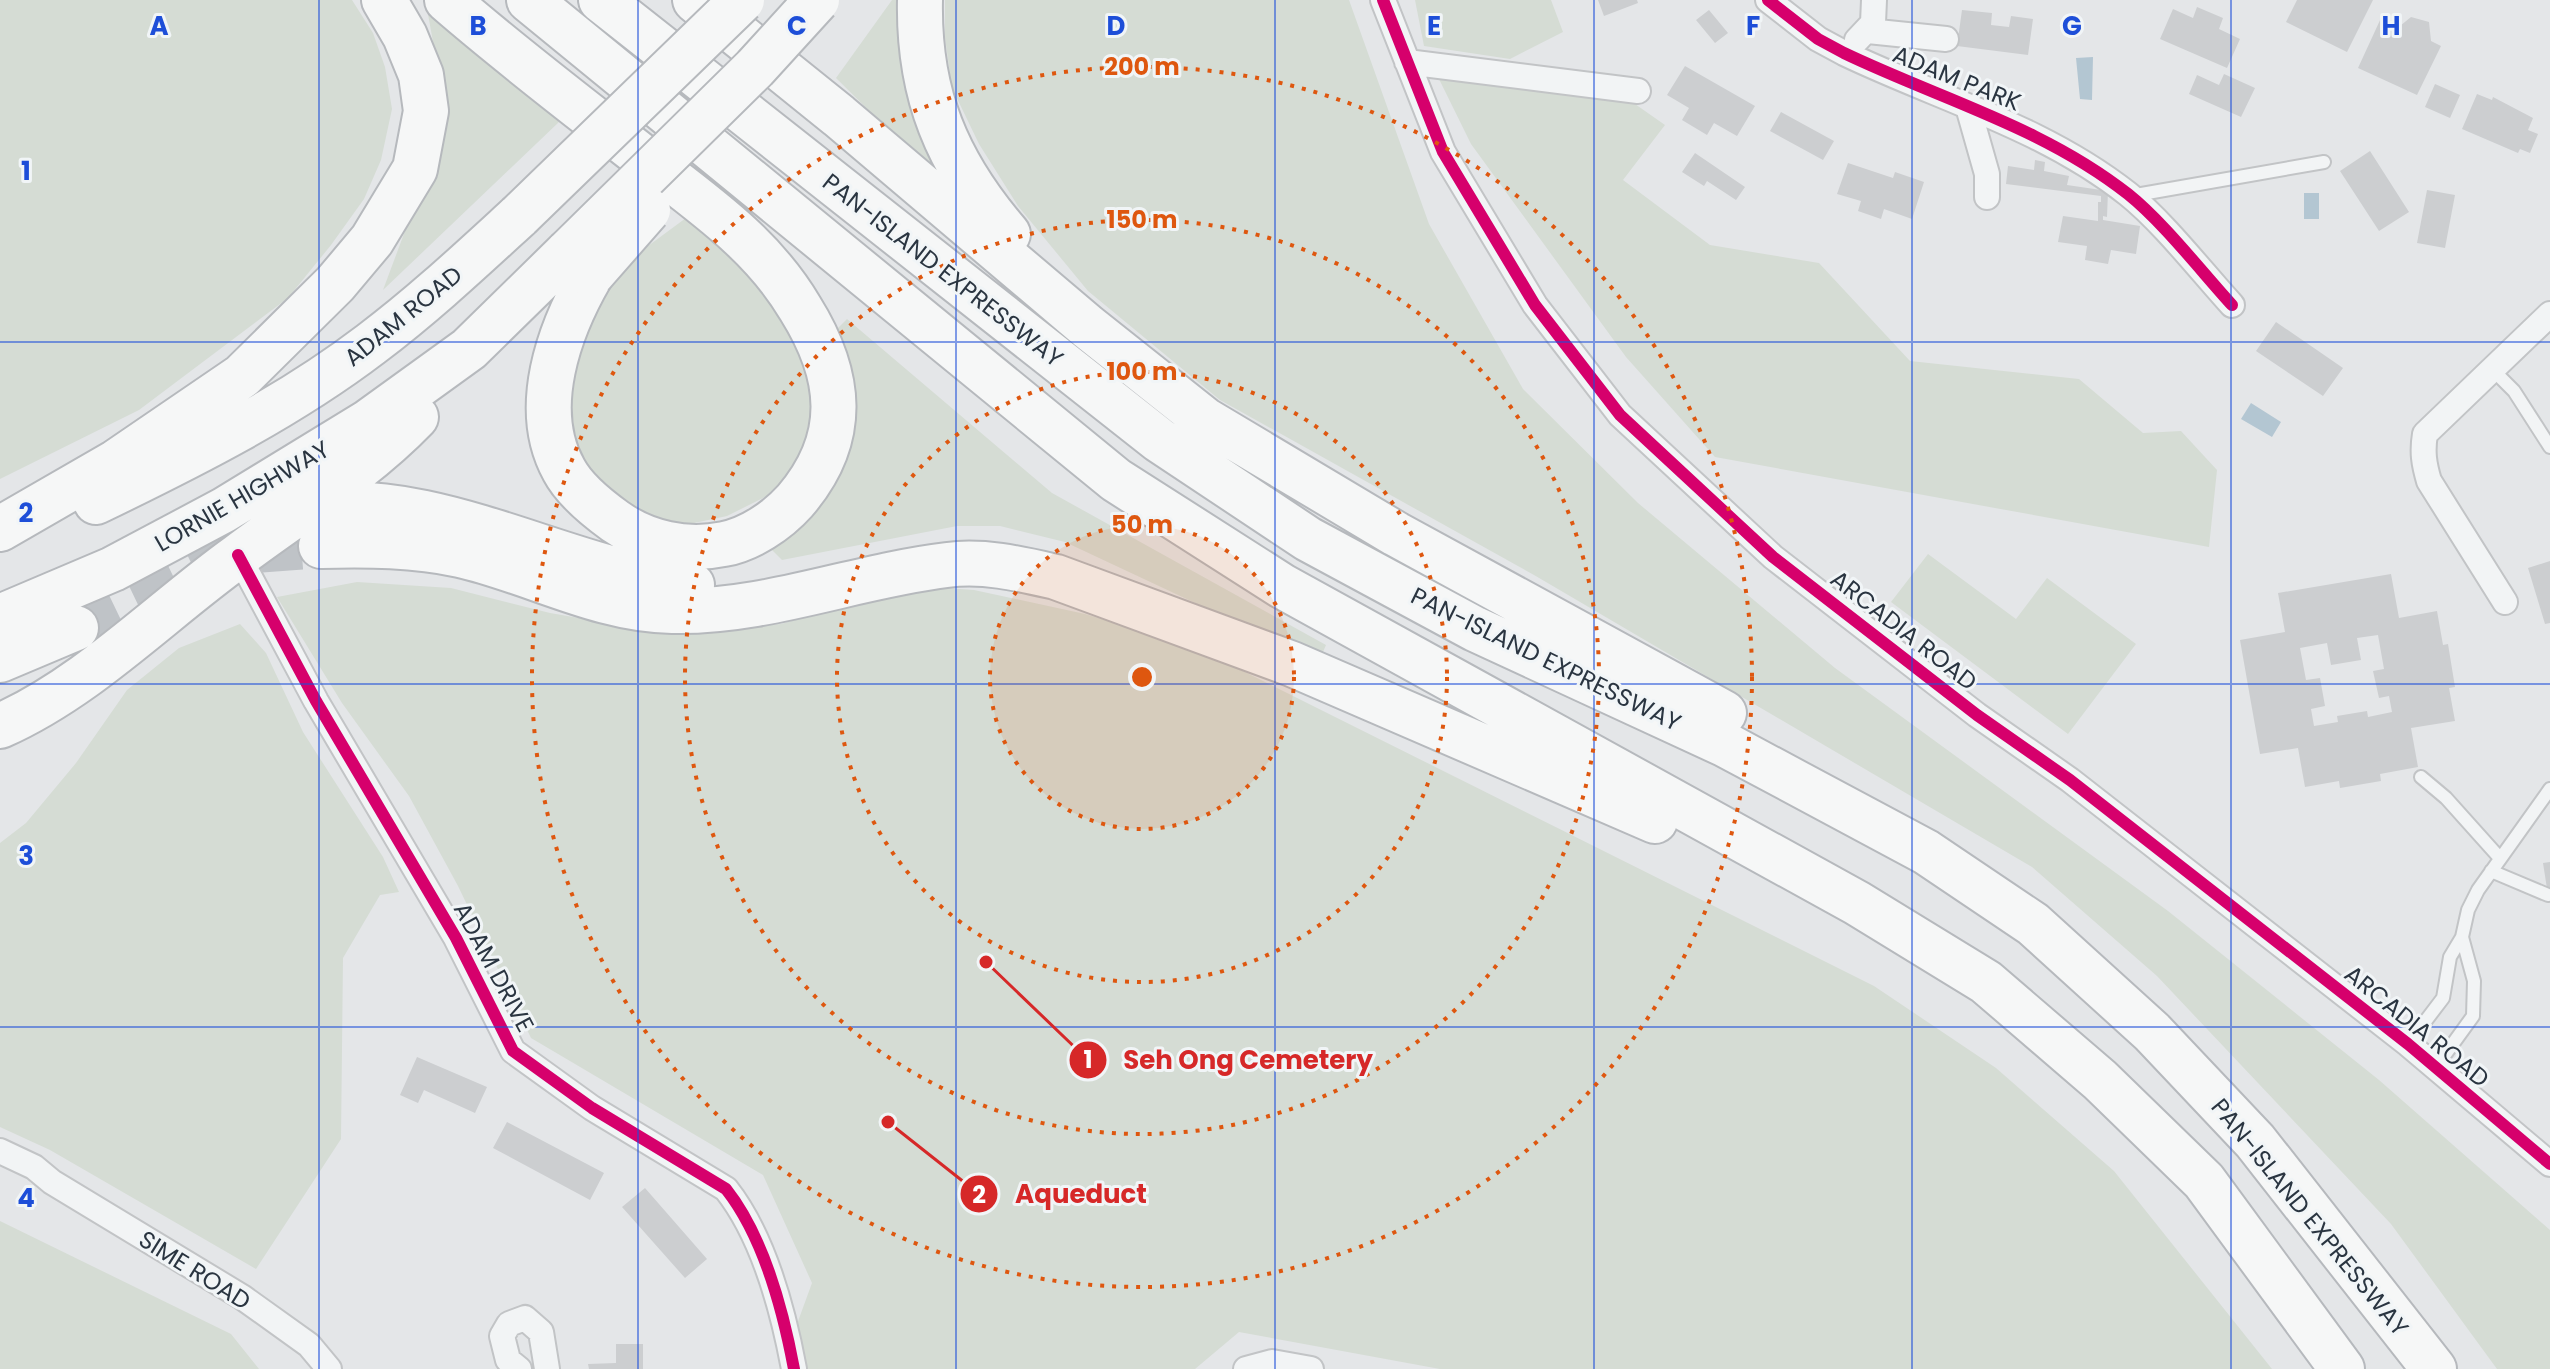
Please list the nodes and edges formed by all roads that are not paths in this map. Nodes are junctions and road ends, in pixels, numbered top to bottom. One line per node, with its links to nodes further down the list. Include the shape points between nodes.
1 (384, 0): 30 (highway, via 421,75 426,111 415,169 372,240 242,376 116,462)
2 (447, 0): 18 (highway)
3 (529, 0): 42 (highway, PAN-ISLAND EXPRESSWAY, via 1116,480 1282,586)
4 (601, 0): 43 (highway, PAN-ISLAND EXPRESSWAY, via 1159,440 1308,539 1475,629 1726,745)
5 (742, 0): 11 (highway, ADAM ROAD, bridge)
6 (817, 0): 22 (highway, bridge, via 755,68 684,168)
7 (920, 0): 25 (highway, via 921,63 928,96 954,158 976,195)
8 (1383, 0): 15 (street, ARCADIA ROAD)
9 (1768, 0): 14 (street, ADAM PARK)
10 (1874, 0): 12 (street)
11 (712, 11): 18 (highway, ADAM ROAD, bridge); 25 (highway)
12 (1868, 31): 13 (street); 14 (street)
13 (1946, 39)
14 (1844, 53): 17 (street, ADAM PARK)
15 (1407, 62): 16 (street); 48 (street, ARCADIA ROAD, via 1443,152 1535,305 1620,415 1773,557)
16 (1638, 91)
17 (1968, 107): 20 (street, ADAM PARK, via 2061,149); 21 (street, via 1987,174)
18 (609, 131): 22 (highway, via 746,237 801,308 827,358 835,415 830,439 819,468 786,510 746,537 681,546 633,533 564,471 550,428 559,343); 31 (highway, ADAM ROAD, bridge, via 441,288 310,387 154,474)
19 (2324, 162): 20 (lane)
20 (2130, 196): 23 (street, ADAM PARK)
21 (1987, 197)
22 (580, 264): 26 (highway)
23 (2232, 305)
24 (2550, 314): 27 (street)
25 (1088, 327): 43 (highway, via 1205,420 1849,786)
26 (469, 349): 29 (highway, via 438,393); 34 (highway, LORNIE HIGHWAY, via 368,422 224,510 113,569)
27 (2493, 370): 28 (lane, via 2514,391); 33 (street, via 2425,434 2422,459 2429,481)
28 (2550, 447)
29 (315, 526): 32 (highway); 42 (highway, via 333,503 377,505 447,518 610,570 694,585 882,557 935,556 949,564 988,564 1056,577 1350,688 1713,845)
30 (0, 529)
31 (0, 542)
32 (238, 555): 37 (highway); 57 (street, ADAM DRIVE, via 316,701 456,938 513,1051 592,1108 726,1189 741,1208 762,1260)
33 (2505, 602)
34 (0, 617)
35 (76, 628): 36 (highway)
36 (0, 660)
37 (67, 686): 38 (highway, via 42,689); 39 (highway, via 45,704)
38 (0, 706)
39 (0, 726)
40 (2421, 777): 44 (lane)
41 (2550, 789): 44 (lane)
42 (1763, 851): 60 (highway, PAN-ISLAND EXPRESSWAY, via 1986,982 2100,1080 2204,1181)
43 (1926, 852): 61 (highway, PAN-ISLAND EXPRESSWAY, via 2033,924 2152,1032 2255,1141)
44 (2498, 856): 45 (lane)
45 (2491, 871): 46 (lane); 47 (lane, via 2468,910)
46 (2548, 895)
47 (2462, 937): 48 (lane, via 2450,957 2443,998); 49 (lane, via 2474,981 2473,1016)
48 (2408, 1044): 49 (street, ARCADIA ROAD)
49 (2436, 1067): 52 (street, ARCADIA ROAD)
50 (0, 1151): 53 (street, SIME ROAD)
51 (0, 1164): 53 (street, SIME ROAD, via 33,1182)
52 (2550, 1164)
53 (52, 1182): 54 (street, SIME ROAD, via 242,1297 309,1345)
54 (329, 1369)
55 (519, 1369): 56 (street, via 508,1360 502,1336 509,1324 525,1318 541,1332)
56 (547, 1369)
57 (794, 1369)
58 (1246, 1369): 59 (street, via 1272,1362)
59 (1311, 1369)
60 (2342, 1369)
61 (2434, 1369)

